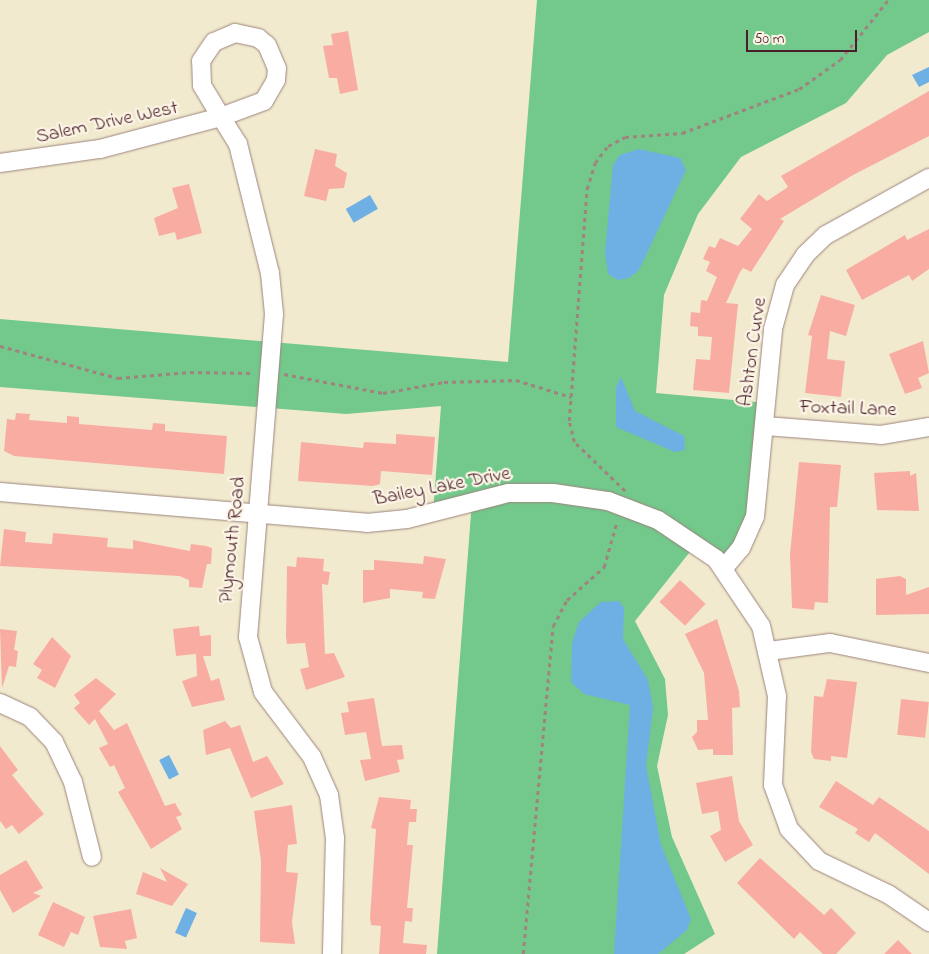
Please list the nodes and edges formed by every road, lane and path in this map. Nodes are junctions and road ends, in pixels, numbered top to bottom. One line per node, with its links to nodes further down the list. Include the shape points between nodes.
1 (888, 0): 8 (path, via 840,60 799,89 682,132 625,137 608,146 595,163 587,189 569,421 574,442 622,485)
2 (221, 117): 2 (street, Salem Drive West, via 264,101 276,80 274,56 267,45 247,34 224,35 206,50 201,62 202,85); 3 (street, Salem Drive West, via 100,149); 9 (street, Plymouth Road, via 241,153 273,302 268,409)
3 (0, 163)
4 (929, 178): 5 (street, Ashton Curve, via 826,235 795,269 775,320)
5 (765, 426): 6 (street, Foxtail Lane, via 881,435); 11 (street, Ashton Curve, via 755,517 741,548)
6 (929, 427)
7 (0, 492): 9 (street, Bailey Lake Drive)
8 (625, 495)
9 (255, 514): 11 (street, Bailey Lake Drive, via 382,522 508,493 571,494 615,503 658,520 697,543); 17 (street, Plymouth Road, via 247,611 249,648 264,692 312,756 329,795 335,838)
10 (618, 520): 18 (path, via 604,567 567,600 553,626)
11 (724, 568): 12 (street, Bailey Lake Drive, via 752,608)
12 (770, 651): 13 (street, via 830,643); 16 (street, Bailey Lake Drive, via 777,707 771,775 784,819 819,860 888,894)
13 (929, 662)
14 (0, 703): 15 (street, via 30,717 54,742 73,782)
15 (92, 857)
16 (929, 922)
17 (332, 954)
18 (523, 954)

